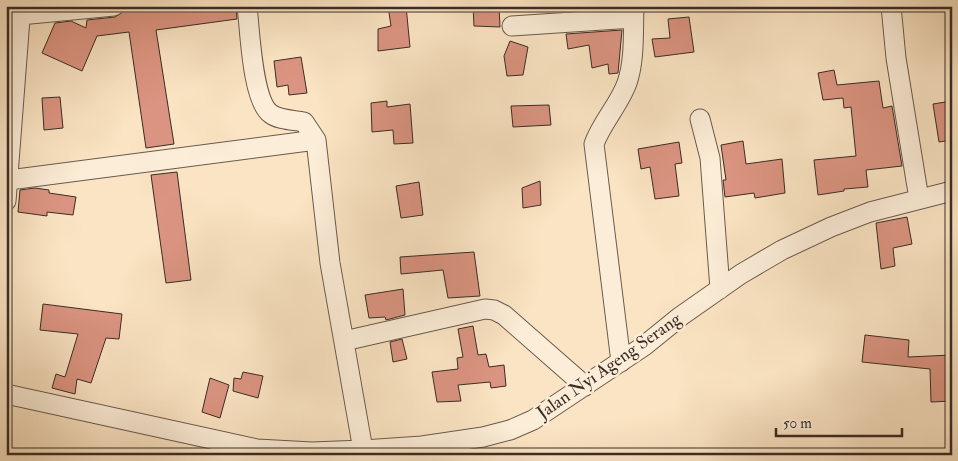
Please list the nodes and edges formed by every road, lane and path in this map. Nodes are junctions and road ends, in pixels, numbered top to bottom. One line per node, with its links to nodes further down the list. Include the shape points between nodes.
1 (114, 6): 4 (street)
2 (247, 6): 8 (street, via 256,79 265,110 273,116 304,122)
3 (891, 6): 11 (street, via 896,58)
4 (20, 11): 9 (street)
5 (634, 12): 6 (street); 15 (street, via 627,83 594,144)
6 (512, 26)
7 (700, 119): 13 (street, via 710,158)
8 (316, 140): 9 (street); 14 (street, via 330,263)
9 (9, 180): 12 (street)
10 (952, 191): 11 (street, Jalan Nyi Ageng Serang)
11 (919, 199): 13 (street, Jalan Nyi Ageng Serang, via 831,227 782,250)
12 (6, 201)
13 (720, 289): 15 (street, Jalan Nyi Ageng Serang)
14 (344, 341): 16 (street, via 494,310 504,315); 18 (street)
15 (621, 362): 16 (street, Jalan Nyi Ageng Serang)
16 (585, 386): 18 (street, Jalan Nyi Ageng Serang, via 533,420 483,438)
17 (6, 394): 18 (street, Jalan Nyi Ageng Serang, via 257,449)
18 (363, 450)

